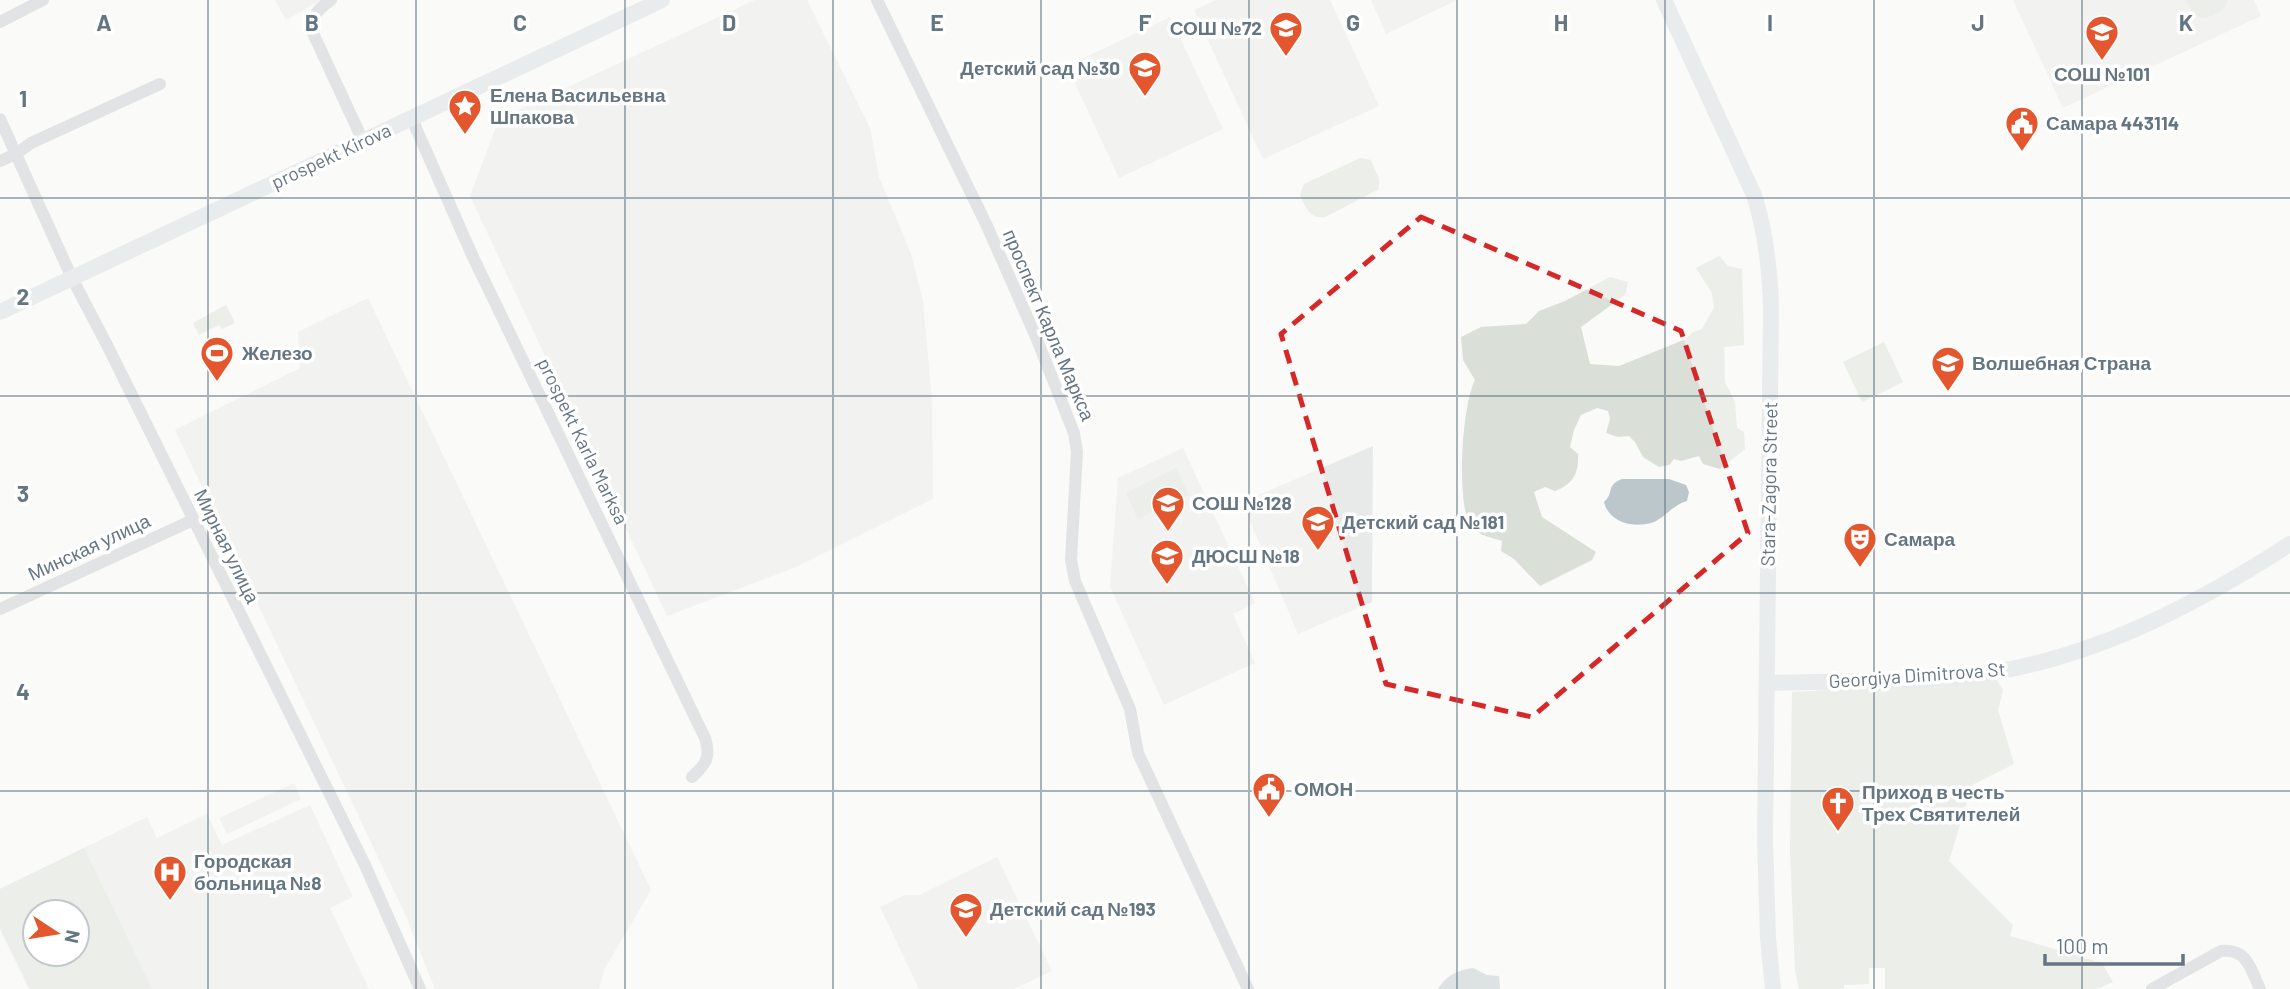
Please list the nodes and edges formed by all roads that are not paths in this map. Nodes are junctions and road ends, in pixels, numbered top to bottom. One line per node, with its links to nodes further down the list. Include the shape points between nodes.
1 (43, 0): 6 (street)
2 (331, 0): 10 (street, via 312,18 312,31)
3 (662, 0): 8 (main road, prospekt Kirova)
4 (877, 0): 21 (street, проспект Карла Маркса, via 987,226 1074,433 1074,581 1130,709 1138,753)
5 (1664, 0): 18 (main road, Stara-Zagora Street, via 1749,183 1768,254)
6 (0, 22)
7 (160, 84): 11 (street, via 30,143)
8 (411, 117): 10 (main road, prospekt Kirova); 19 (street, prospekt Karla Marksa, via 473,257 705,738 709,750 705,765)
9 (0, 119): 11 (street, Мирная улица)
10 (363, 141): 13 (main road, prospekt Kirova)
11 (16, 154): 12 (street); 13 (street, Мирная улица)
12 (0, 161)
13 (72, 278): 14 (main road, prospekt Kirova); 15 (street, Мирная улица)
14 (0, 312)
15 (193, 520): 17 (street, Минская улица); 20 (street, Мирная улица, via 365,865)
16 (2290, 544): 18 (main road, Georgiya Dimitrova St, via 2218,589 2154,621 2053,658 1969,675)
17 (0, 609)
18 (1767, 683): 22 (main road, Stara-Zagora Street, via 1765,839)
19 (692, 778)
20 (420, 989)
21 (1248, 989)
22 (1773, 989)
23 (2152, 989): 24 (street, via 2221,951 2233,950 2244,956)
24 (2260, 989)

